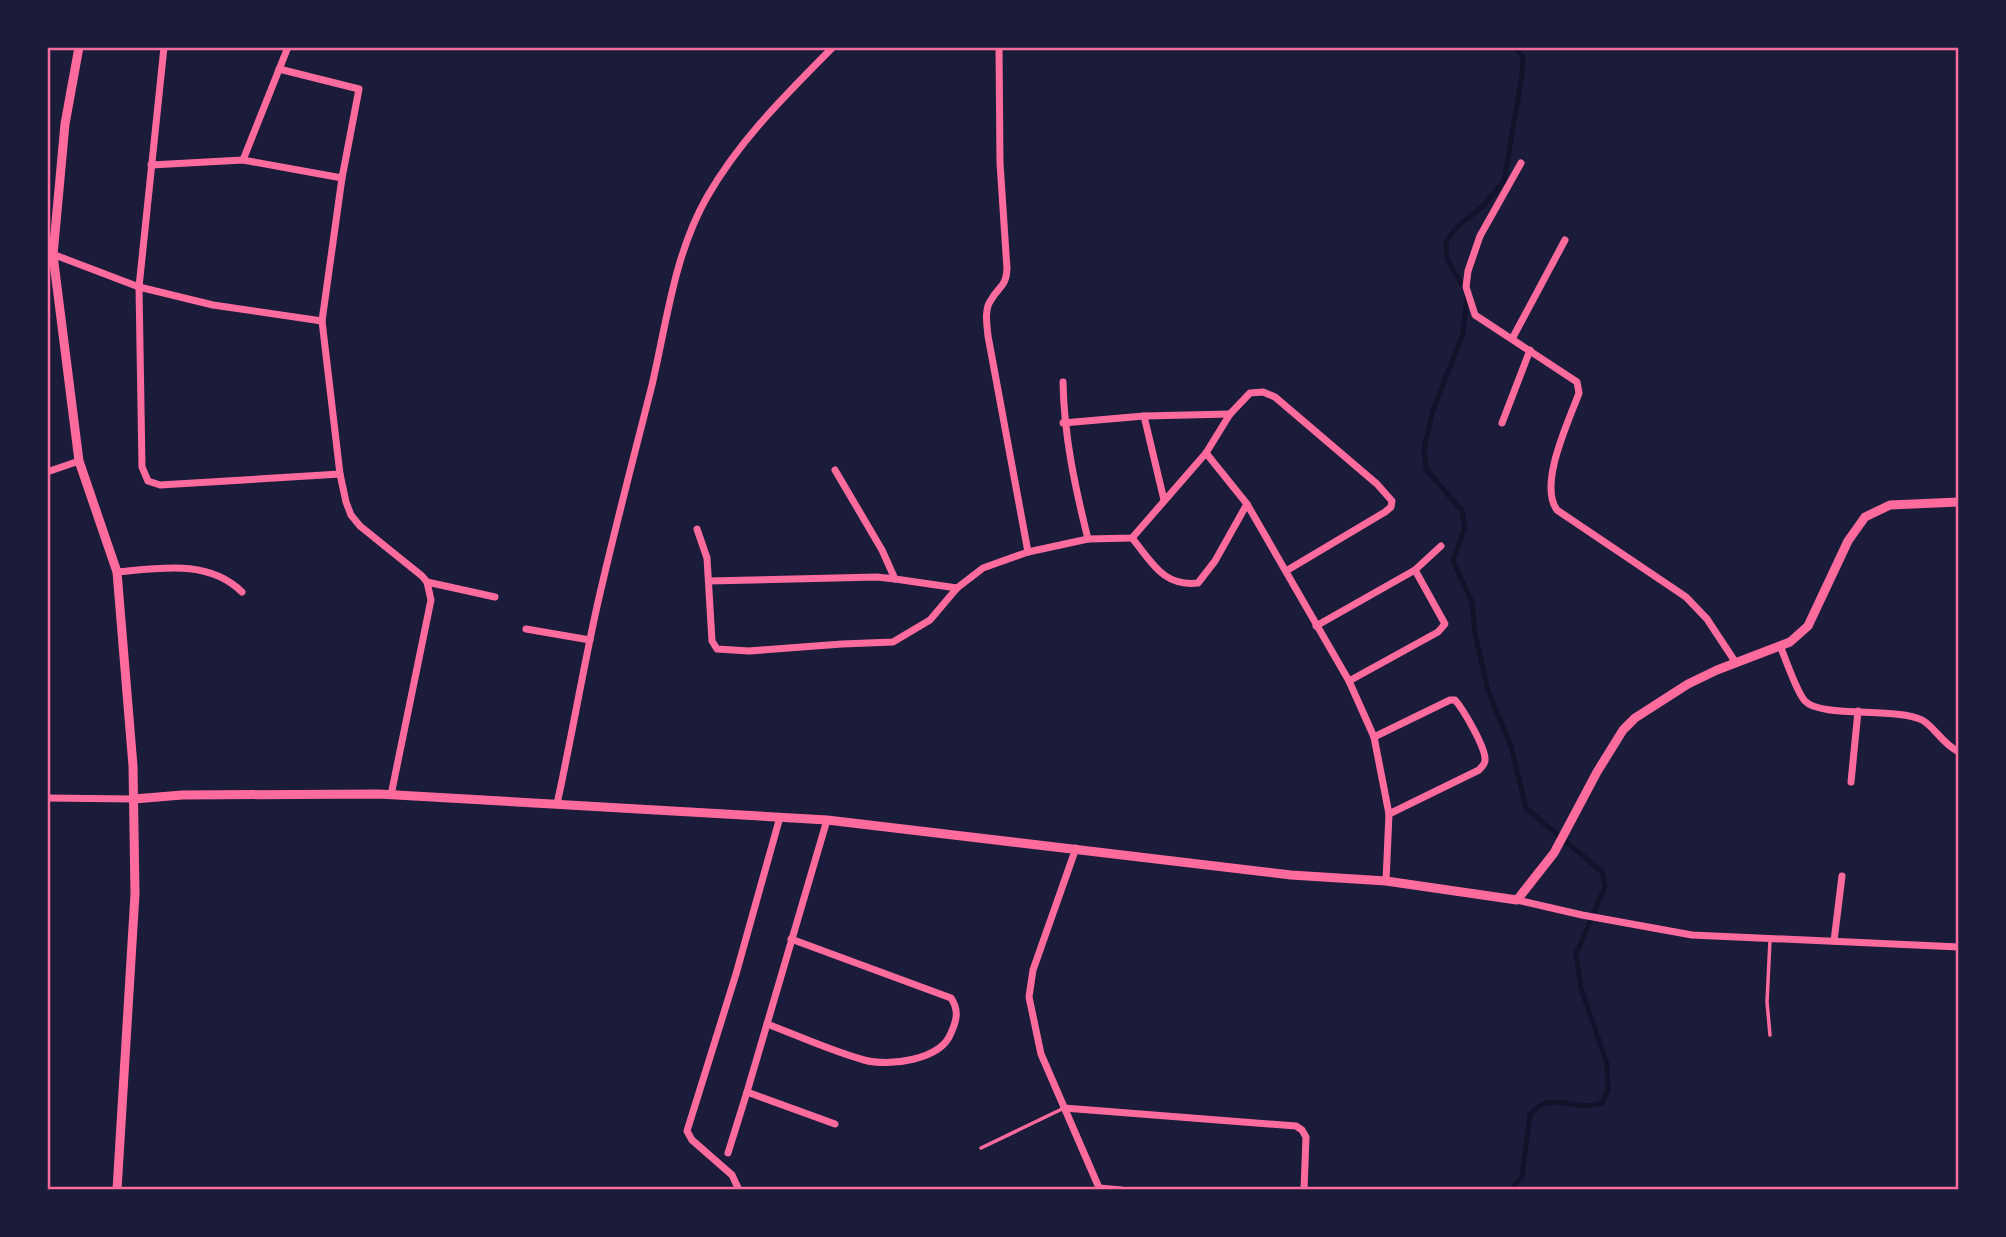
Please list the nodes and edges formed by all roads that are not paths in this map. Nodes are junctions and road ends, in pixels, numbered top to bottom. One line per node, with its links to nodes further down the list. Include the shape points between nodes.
1 (79, 47): 12 (street)
2 (164, 47): 9 (street)
3 (288, 47): 6 (street)
4 (833, 47): 46 (street, via 738,149 706,199 685,245)
5 (999, 47): 34 (street, via 1007,269 1006,281 989,301 987,326)
6 (279, 69): 7 (street); 10 (street, via 359,89)
7 (243, 160): 9 (street); 10 (street)
8 (1521, 163): 15 (street, via 1480,236 1466,287 1475,315)
9 (152, 165): 13 (street)
10 (342, 178): 14 (street)
11 (1565, 240): 15 (street)
12 (50, 253): 13 (street); 23 (street)
13 (139, 287): 14 (street, via 213,305); 26 (street, via 142,467 148,481 160,485)
14 (322, 321): 26 (street)
15 (1512, 338): 16 (street)
16 (1530, 350): 21 (street); 48 (street, via 1577,382 1579,393 1553,466 1551,502 1686,597)
17 (1063, 382): 20 (street)
18 (1230, 414): 19 (street); 22 (street); 36 (street, via 1250,393 1275,397 1392,501 1385,512)
19 (1144, 416): 20 (street); 27 (street)
20 (1063, 423): 32 (street)
21 (1502, 423)
22 (1206, 453): 27 (street); 29 (street)
23 (79, 461): 25 (street); 37 (street)
24 (835, 470): 38 (street)
25 (47, 472)
26 (340, 474): 40 (street, via 351,516)
27 (1164, 500): 31 (street)
28 (1959, 502): 47 (street, via 1890,506 1865,517 1848,541 1808,626)
29 (1247, 504): 31 (street, via 1198,583 1183,585 1166,578); 36 (street)
30 (697, 529): 39 (street)
31 (1132, 538): 32 (street)
32 (1088, 539): 34 (street)
33 (1441, 546): 35 (street)
34 (1028, 552): 41 (street, via 983,568)
35 (1415, 570): 44 (street); 49 (street, via 1445,624)
36 (1286, 571): 44 (street)
37 (117, 572): 42 (street, via 200,569 233,583); 56 (street)
38 (895, 579): 39 (street); 41 (street)
39 (709, 581): 41 (street, via 712,641 717,649 749,651 893,642 929,620)
40 (427, 582): 43 (street); 54 (street, via 431,609)
41 (957, 588)
42 (242, 592)
43 (495, 597)
44 (1316, 626): 49 (street)
45 (526, 629): 46 (street)
46 (590, 640): 57 (street)
47 (1780, 646): 48 (street); 50 (street, via 1805,702 1818,709)
48 (1736, 663): 64 (street, via 1688,684 1623,730 1566,834)
49 (1349, 681): 51 (street)
50 (1858, 711): 52 (street, via 1924,721 1948,747); 53 (street)
51 (1374, 737): 58 (street); 58 (street, via 1455,700 1485,758 1479,769)
52 (1959, 752)
53 (1852, 782)
54 (391, 794): 56 (street); 57 (street)
55 (47, 798): 56 (street)
56 (134, 799): 77 (street, via 132,964)
57 (557, 804): 59 (street)
58 (1389, 814): 63 (street)
59 (780, 817): 60 (street); 78 (street, via 687,1131 732,1175)
60 (827, 820): 61 (street); 66 (street)
61 (1076, 848): 63 (street, via 1290,876); 72 (street, via 1033,970 1029,997 1041,1054)
62 (1842, 876): 67 (street)
63 (1385, 881): 64 (street)
64 (1517, 900): 65 (street, via 1692,935)
65 (1770, 938): 67 (street); 70 (lane)
66 (792, 939): 69 (street); 69 (street, via 951,998 957,1019 948,1043 936,1051 883,1063)
67 (1834, 941): 68 (street)
68 (1959, 947)
69 (767, 1024): 71 (street)
70 (1770, 1035)
71 (747, 1092): 73 (street); 75 (street)
72 (1064, 1108): 74 (lane); 76 (street); 80 (street, via 1296,1126 1306,1137)
73 (835, 1124)
74 (981, 1148)
75 (728, 1153)
76 (1099, 1189): 79 (street)
77 (117, 1190)
78 (740, 1190)
79 (1121, 1190)
80 (1304, 1190)

